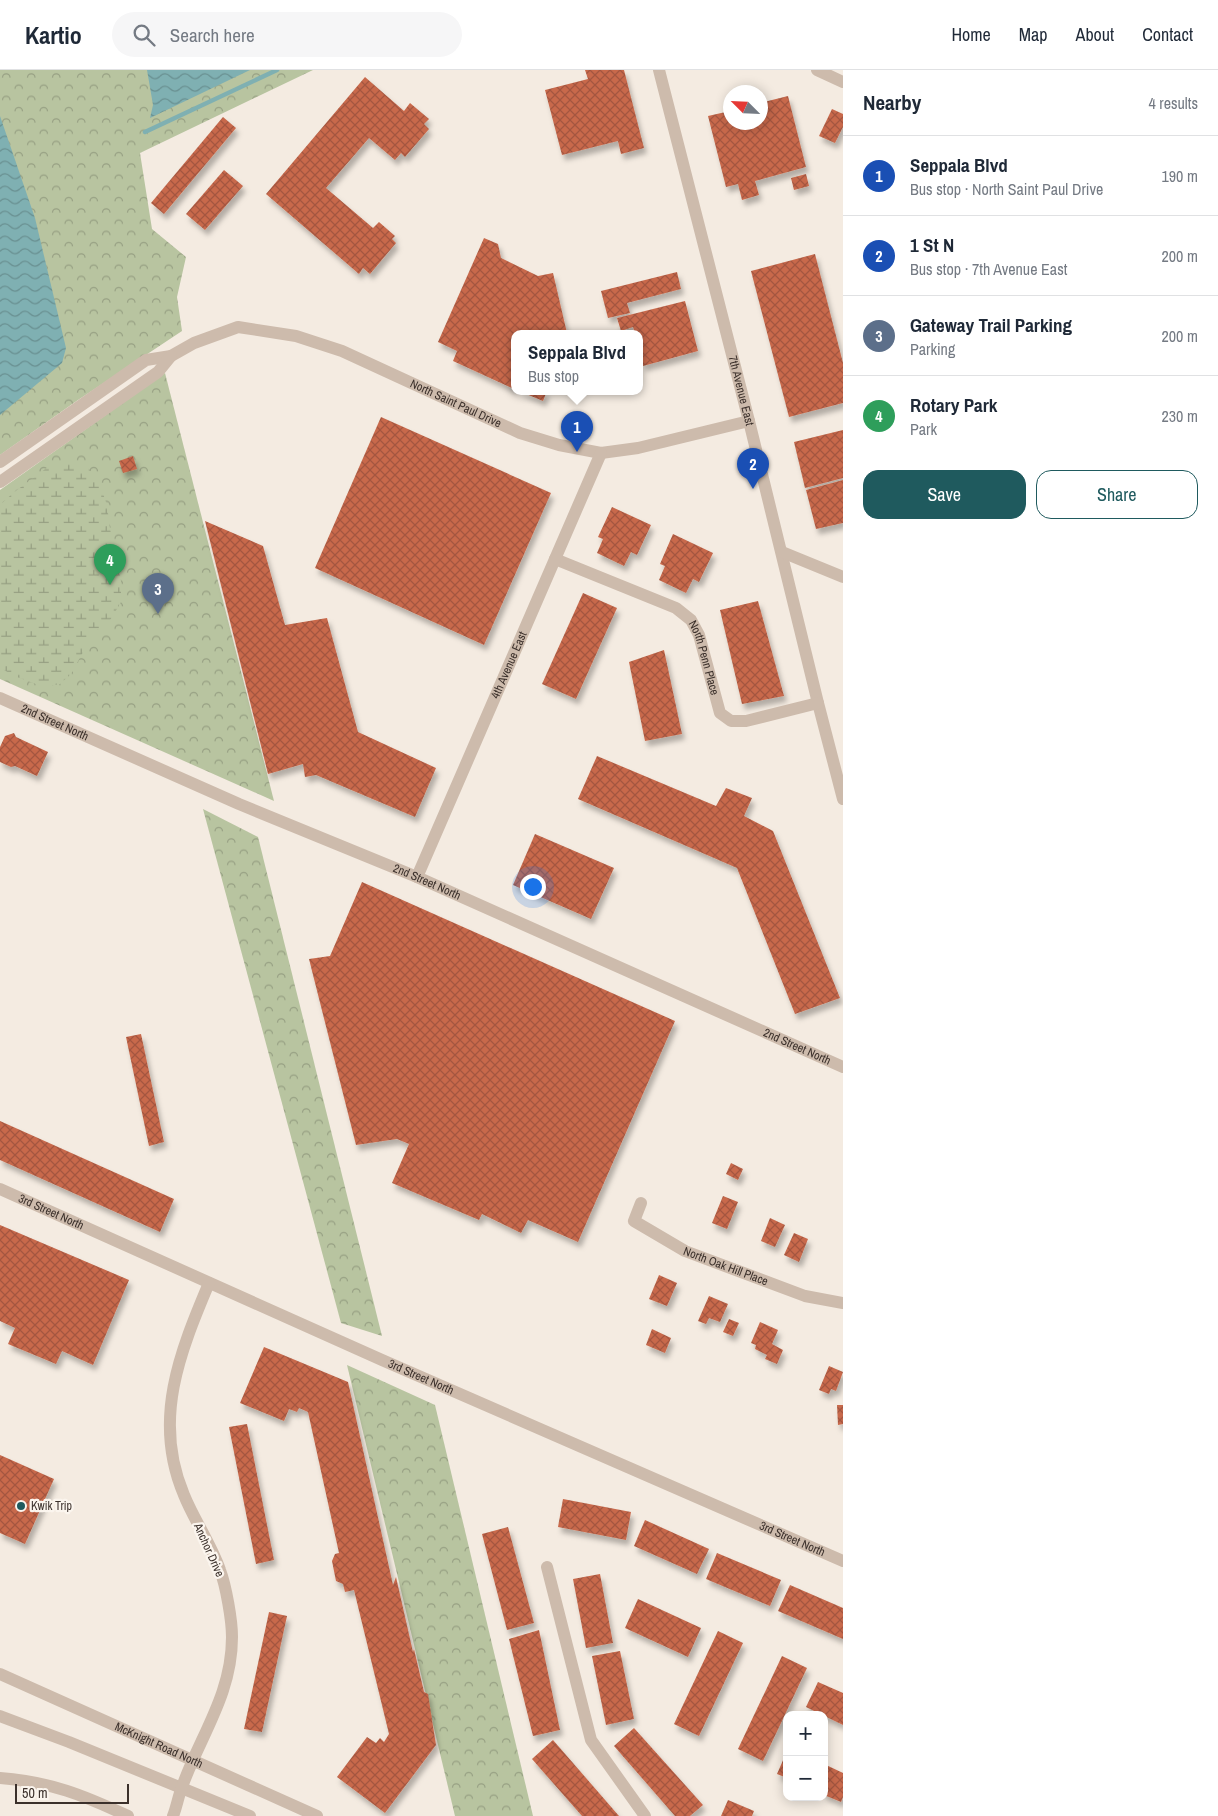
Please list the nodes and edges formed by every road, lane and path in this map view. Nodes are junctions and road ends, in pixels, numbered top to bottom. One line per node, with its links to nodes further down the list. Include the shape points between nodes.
1 (659, 70): 5 (street, 7th Avenue East)
2 (817, 70): 3 (street)
3 (843, 82)
4 (171, 356): 6 (street, North Saint Paul Drive, via 194,343 238,327 296,336 342,351 520,433); 7 (street, North Saint Paul Drive, via 146,360); 8 (street, North Saint Paul Drive, via 158,372)
5 (749, 421): 6 (street, North Saint Paul Drive, via 638,448); 9 (street, 7th Avenue East)
6 (601, 453): 10 (street, 4th Avenue East)
7 (0, 462)
8 (0, 482)
9 (782, 552): 11 (street); 13 (street, 7th Avenue East)
10 (555, 559): 13 (street, North Penn Place, via 676,608 691,620 699,635 720,713 731,721 746,721); 15 (street, 4th Avenue East)
11 (843, 576)
12 (3, 698): 15 (street, 2nd Street North, via 240,804)
13 (818, 703): 14 (street, 7th Avenue East)
14 (843, 799)
15 (417, 877): 16 (street, 2nd Street North)
16 (843, 1067)
17 (0, 1189): 19 (street, 3rd Street North)
18 (641, 1203): 20 (street, North Oak Hill Place, via 634,1221 684,1251 805,1296)
19 (209, 1283): 21 (street, 3rd Street North); 25 (street, Anchor Drive, via 184,1346 172,1388 170,1424 172,1457 183,1493 220,1570 232,1637 219,1706)
20 (843, 1304)
21 (843, 1561)
22 (547, 1567): 32 (street, via 591,1740)
23 (0, 1674): 25 (street, McKnight Road North)
24 (0, 1716): 27 (street)
25 (194, 1761): 27 (street, Anchor Drive); 31 (street, McKnight Road North)
26 (0, 1778): 28 (street, via 46,1784 73,1792)
27 (182, 1788): 29 (street, Anchor Drive); 30 (street)
28 (128, 1816)
29 (173, 1816)
30 (250, 1816)
31 (318, 1816)
32 (645, 1816)

